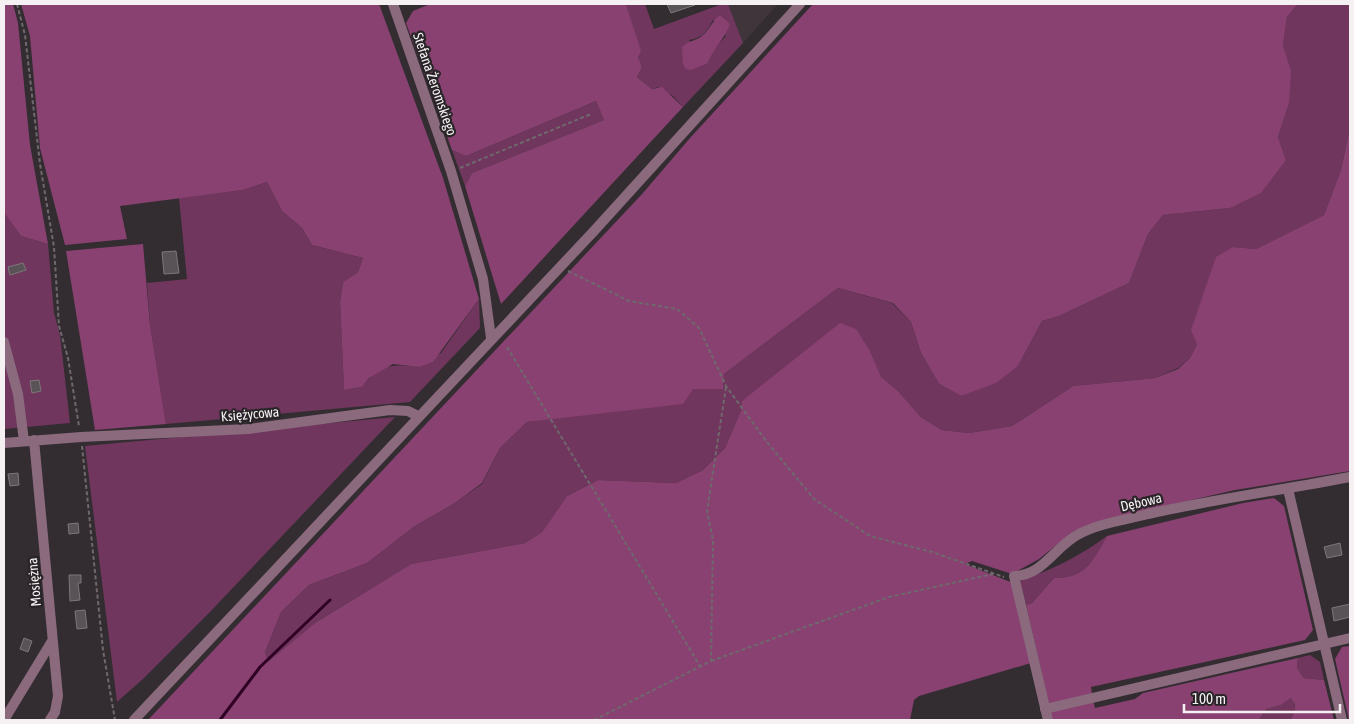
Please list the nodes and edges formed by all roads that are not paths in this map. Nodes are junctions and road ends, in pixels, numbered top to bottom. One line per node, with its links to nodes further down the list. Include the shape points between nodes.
1 (395, 4): 3 (street, Stefana Żeromskiego, via 483,278)
2 (800, 4): 3 (street)
3 (491, 338): 5 (street)
4 (4, 342): 6 (street, Mosiężna)
5 (418, 416): 6 (street, Księżycowa, via 408,411 390,410 248,429); 16 (street)
6 (29, 441): 7 (street, Księżycowa); 11 (street, Mosiężna)
7 (4, 443)
8 (1350, 477): 9 (street, Dębowa)
9 (1288, 489): 12 (street); 13 (street, Dębowa, via 1232,497 1106,524 1078,534 1027,576 1014,576)
10 (1350, 638): 12 (street)
11 (52, 641): 14 (street); 15 (street, Mosiężna, via 58,696)
12 (1325, 644): 13 (street); 18 (street)
13 (1045, 709): 17 (street)
14 (4, 720)
15 (50, 720)
16 (134, 720)
17 (1048, 720)
18 (1342, 720)

